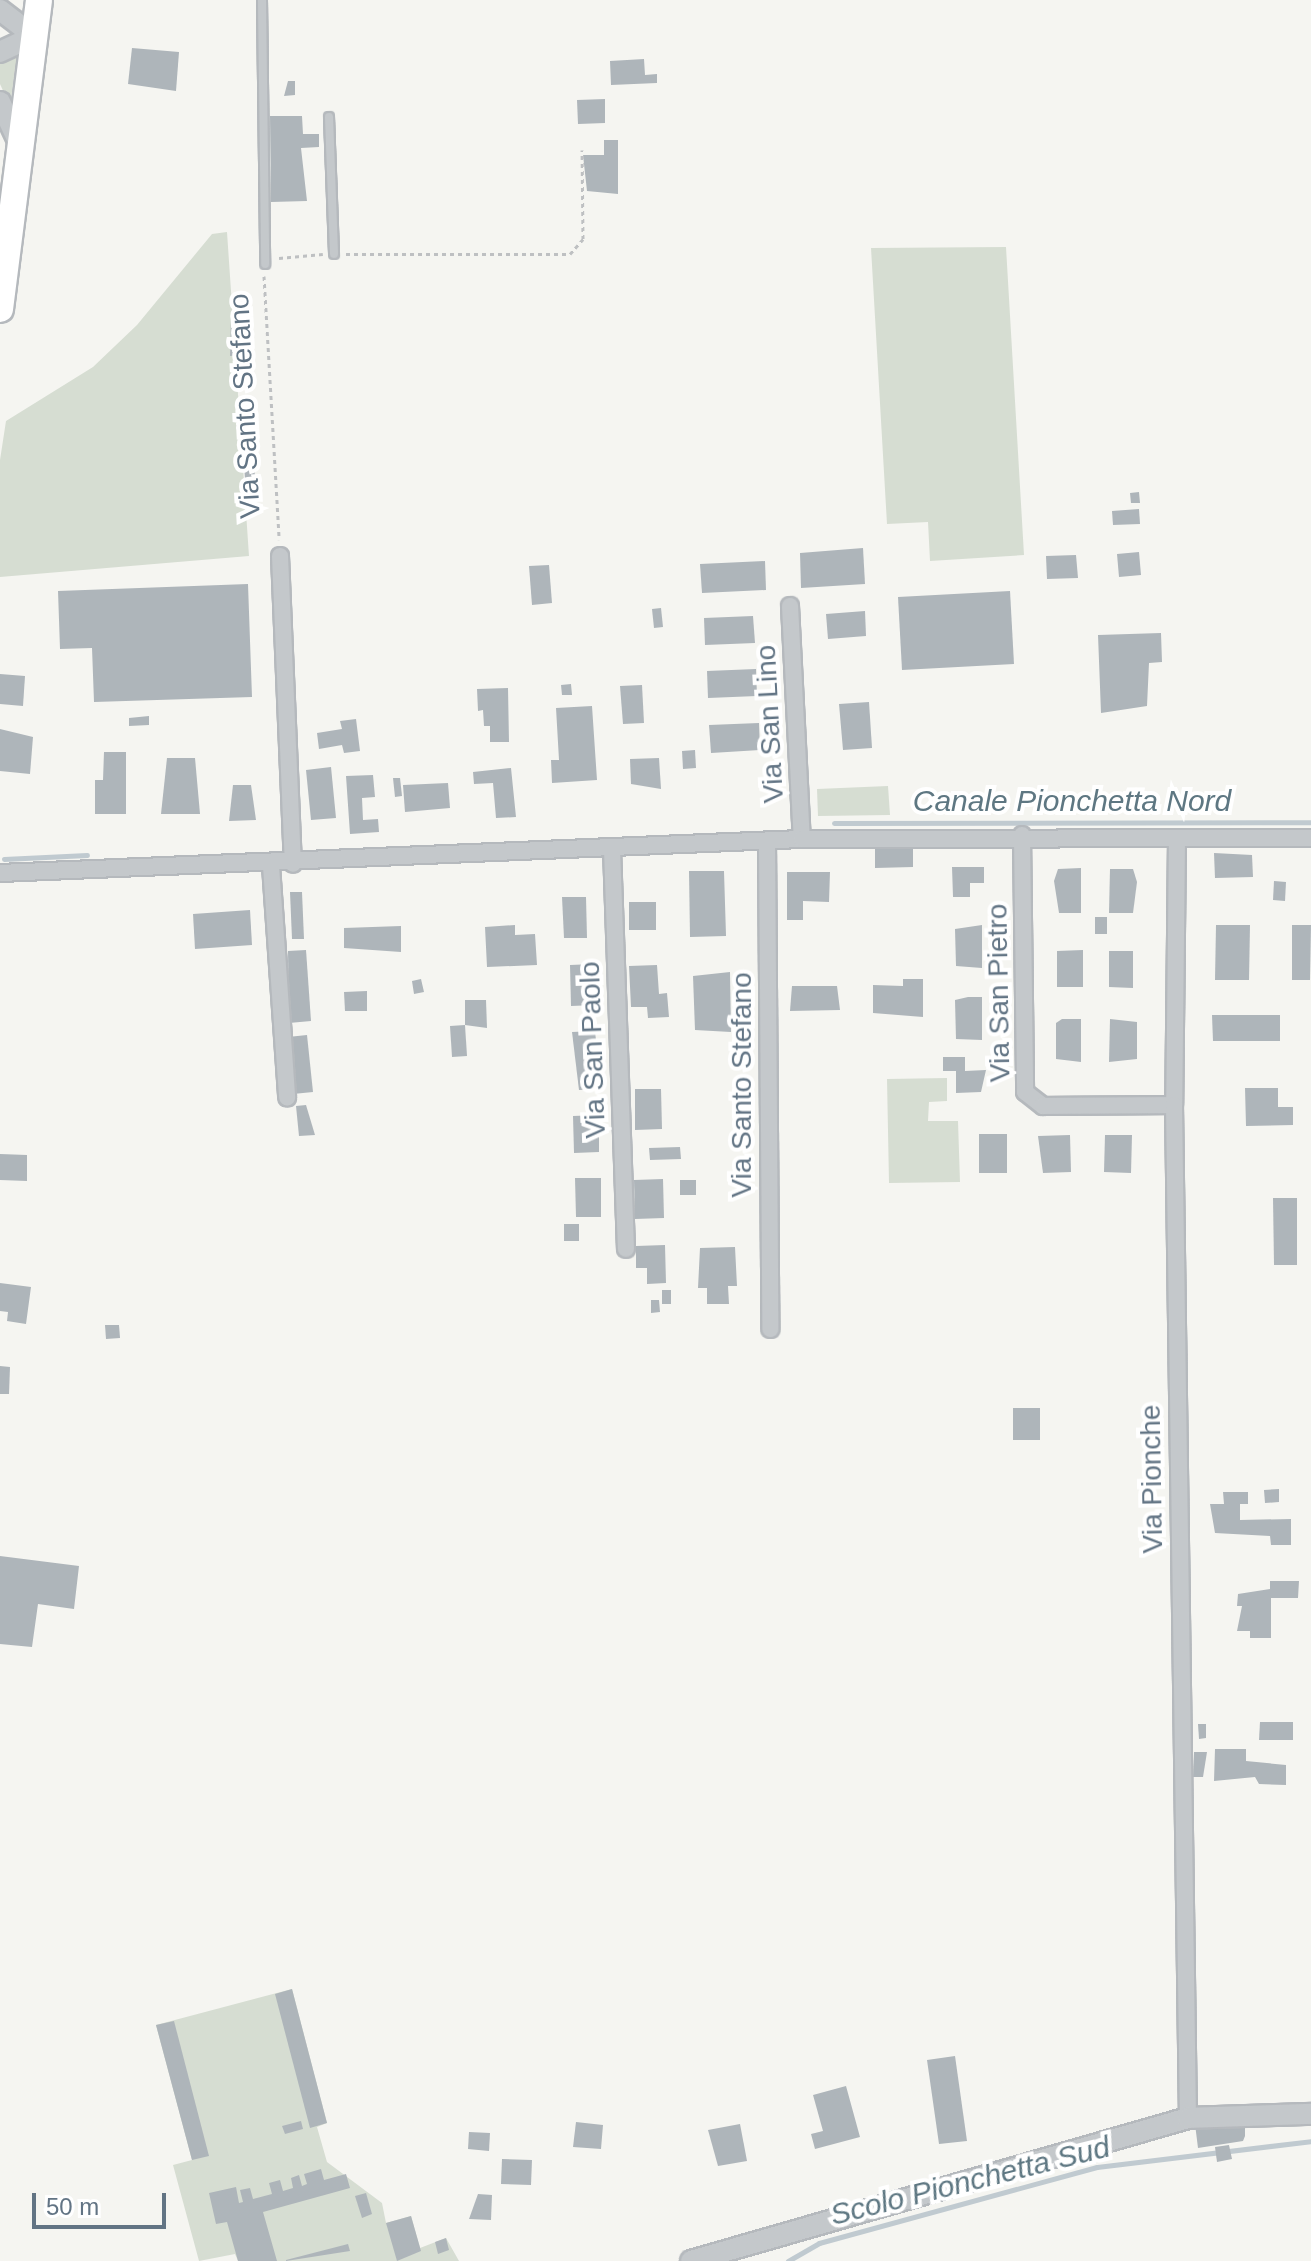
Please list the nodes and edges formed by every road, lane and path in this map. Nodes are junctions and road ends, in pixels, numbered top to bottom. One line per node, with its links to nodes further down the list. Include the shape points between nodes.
1 (39, 0): 4 (main road)
2 (262, 0): 11 (lane)
3 (0, 10): 4 (street)
4 (34, 36): 5 (street); 8 (main road)
5 (0, 52)
6 (0, 102): 8 (street)
7 (329, 117): 10 (lane)
8 (21, 147): 12 (main road)
9 (582, 150): 10 (path, Via Santo Stefano, via 583,239 570,254)
10 (334, 254): 11 (path, Via Santo Stefano, via 286,254)
11 (265, 264): 13 (path, Via Santo Stefano, via 262,295)
12 (0, 309)
13 (280, 556): 21 (street, Via Santo Stefano)
14 (790, 606): 17 (street, Via San Lino)
15 (1022, 835): 17 (street); 18 (street); 25 (street, Via San Pietro, via 1025,1092 1043,1106)
16 (1311, 838): 18 (street)
17 (802, 839): 19 (street)
18 (1177, 839): 25 (street, Via Pionche)
19 (767, 841): 20 (street); 27 (street, Via Santo Stefano)
20 (612, 849): 21 (street); 26 (street, Via San Paolo)
21 (293, 864): 22 (street)
22 (271, 866): 23 (street); 24 (street)
23 (0, 873)
24 (287, 1097)
25 (1174, 1105): 29 (street, Via Pionche)
26 (626, 1249)
27 (770, 1329)
28 (1311, 2114): 29 (street)
29 (1188, 2118): 30 (street)
30 (691, 2261)

